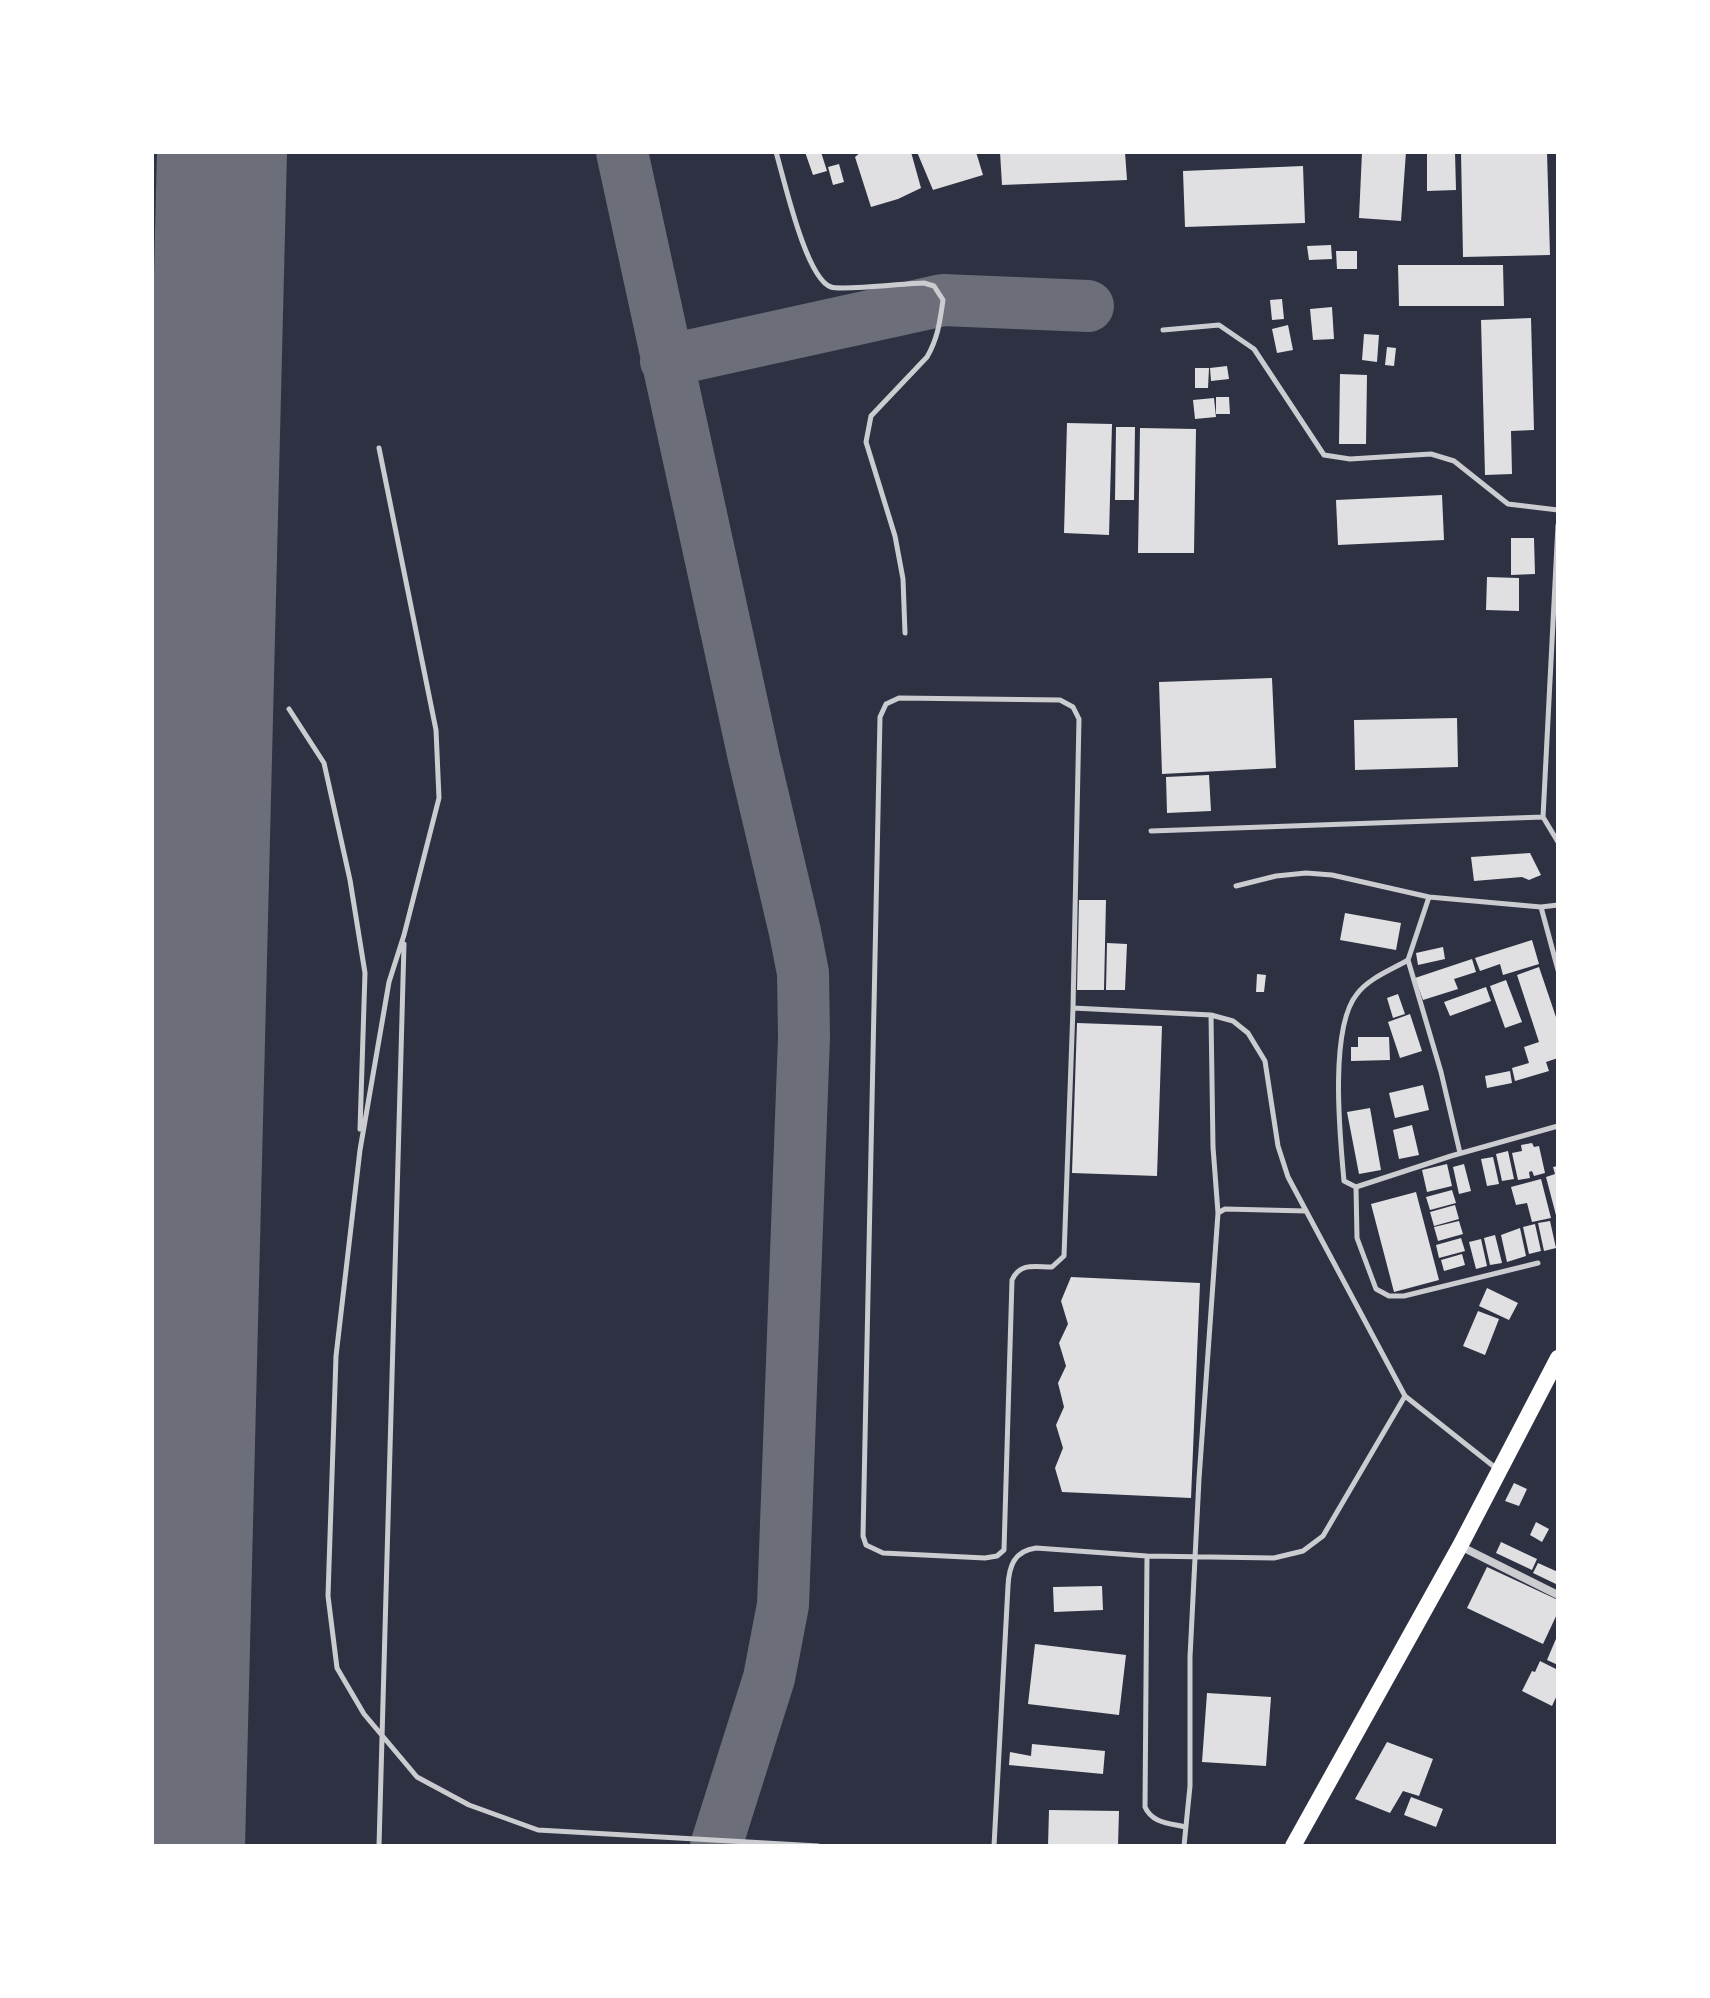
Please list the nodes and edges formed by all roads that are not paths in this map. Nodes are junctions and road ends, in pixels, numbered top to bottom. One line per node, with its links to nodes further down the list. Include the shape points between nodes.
1 (776, 152): 6 (lane, via 808,259 819,278 832,287 924,283 934,286 943,300 933,346 871,416 866,442 895,536)
2 (1163, 330): 4 (lane, via 1219,325 1254,349 1324,455 1350,459 1431,454 1454,461 1508,504)
3 (379, 448): 15 (lane, via 436,730 439,798)
4 (1558, 510)
5 (1558, 525): 8 (lane)
6 (905, 633)
7 (289, 709): 21 (lane, via 324,763 365,973)
8 (1543, 817): 9 (lane); 10 (lane)
9 (1151, 831)
10 (1558, 842)
11 (1236, 886): 12 (lane, via 1306,873)
12 (1429, 897): 14 (lane); 16 (lane)
13 (1558, 905): 14 (lane)
14 (1541, 907): 17 (lane)
15 (404, 935): 21 (lane, via 389,982); 34 (lane)
16 (1408, 960): 22 (lane); 23 (lane, via 1370,981 1348,1006 1339,1060 1339,1119 1344,1181)
17 (1558, 970)
18 (1073, 1008): 18 (lane, via 1064,1256 1052,1267 1025,1266 1012,1280 1004,1550 985,1558 875,1551 866,1545 863,1520 880,717 886,704 899,698 1060,700 1073,707 1079,719); 19 (lane)
19 (1211, 1015): 24 (lane, via 1233,1021 1248,1033 1265,1061 1278,1146); 25 (lane)
20 (1558, 1126): 22 (lane)
21 (360, 1150): 34 (lane, via 336,1356 328,1596 337,1668)
22 (1460, 1153): 23 (lane)
23 (1356, 1187): 26 (lane, via 1357,1238 1376,1289 1389,1296)
24 (1306, 1211): 25 (lane); 28 (lane)
25 (1218, 1213): 31 (lane)
26 (1538, 1263)
27 (1558, 1358): 29 (highway)
28 (1405, 1396): 29 (lane); 31 (lane, via 1323,1536 1303,1551 1274,1558)
29 (1498, 1470): 30 (highway)
30 (1460, 1546): 33 (street); 40 (highway)
31 (1197, 1555): 32 (lane); 35 (lane)
32 (1147, 1556): 35 (lane, via 1145,1807 1157,1820); 38 (lane, via 1024,1549 1009,1569)
33 (1558, 1595)
34 (383, 1736): 36 (lane); 37 (lane, via 417,1777 469,1805 538,1830)
35 (1185, 1827): 39 (lane)
36 (379, 1846)
37 (818, 1846)
38 (994, 1846)
39 (1184, 1846)
40 (1293, 1846)

